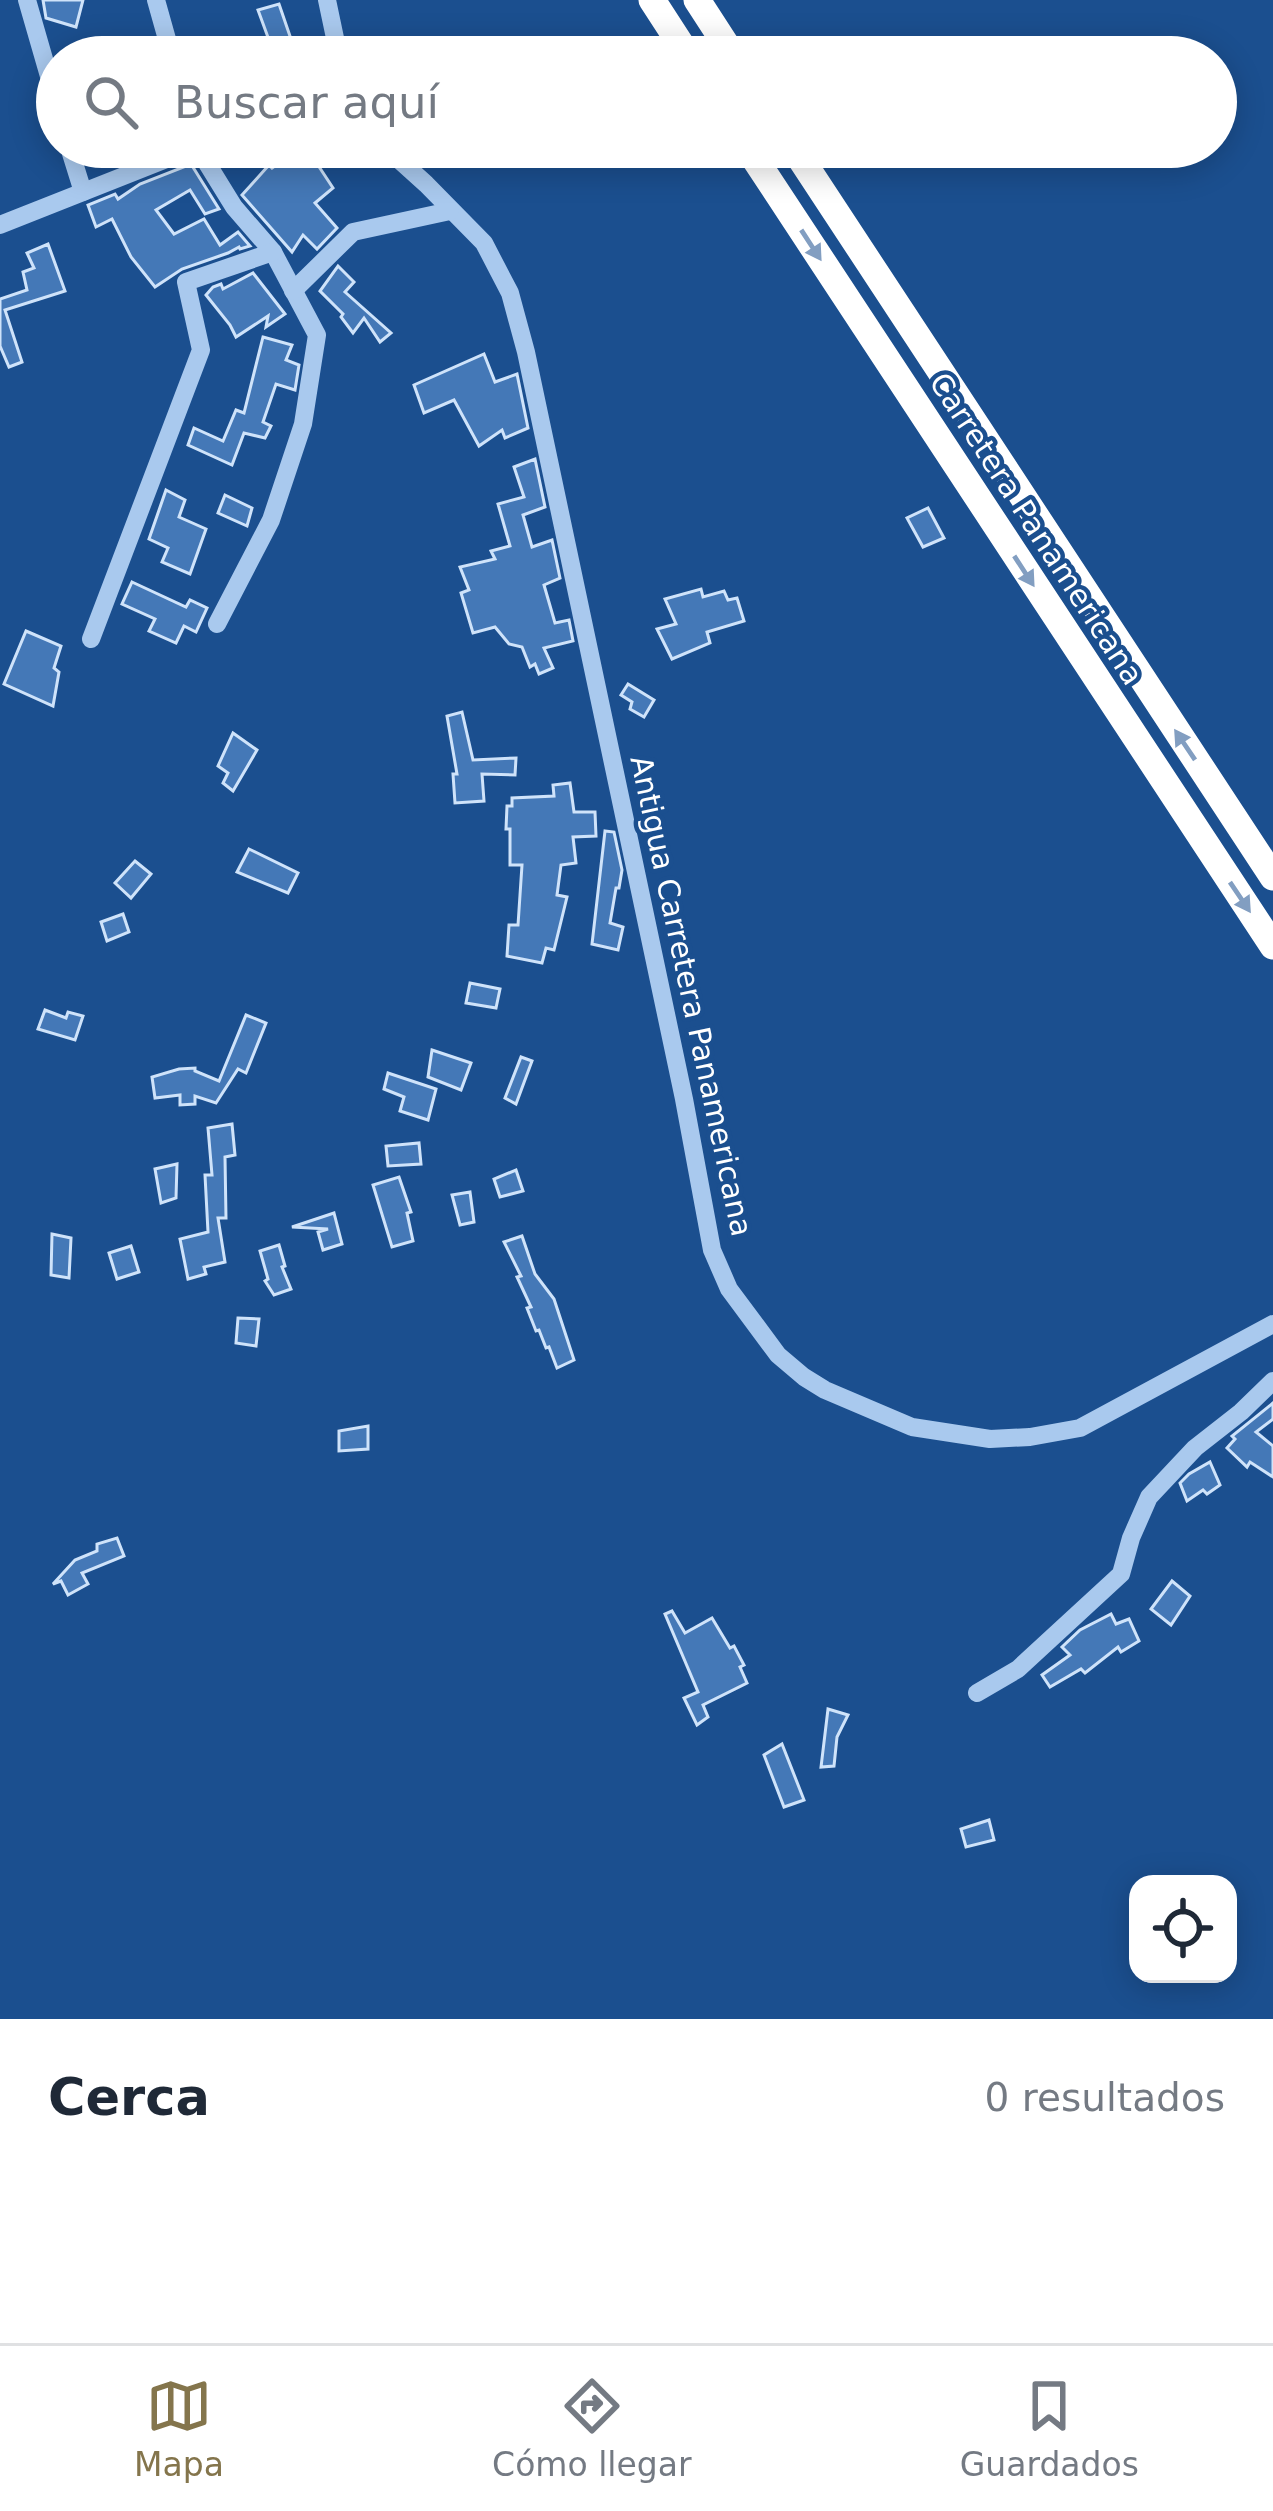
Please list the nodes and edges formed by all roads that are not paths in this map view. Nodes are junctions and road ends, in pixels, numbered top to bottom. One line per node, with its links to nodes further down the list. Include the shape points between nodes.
1 (27, 0): 6 (street)
2 (156, 0): 7 (street)
3 (326, 0): 8 (street)
4 (652, 0): 9 (highway)
5 (697, 0): 10 (highway)
6 (37, 36)
7 (166, 36)
8 (334, 36)
9 (675, 36)
10 (720, 36)
11 (76, 168): 17 (street)
12 (143, 168): 17 (street)
13 (210, 168): 20 (street)
14 (408, 168): 18 (street, Antigua Carretera Panamericana)
15 (761, 168): 25 (highway, Carretera Panamericana, one-way to 25)
16 (807, 168): 24 (highway, Carretera Panamericana, one-way to 16)
17 (82, 192): 19 (street)
18 (450, 211): 21 (street, via 353,232); 26 (street, Antigua Carretera Panamericana, via 500,270 526,352 707,1232 729,1289 778,1355 825,1390 912,1427 990,1438 1080,1428)
19 (0, 225)
20 (273, 252): 21 (street); 23 (street, via 186,282 201,350)
21 (293, 291): 22 (street, via 317,335 303,424 271,520)
22 (217, 624)
23 (91, 639)
24 (1273, 877)
25 (1273, 946)
26 (1273, 1324)
27 (1273, 1381): 28 (street, via 1149,1497 1121,1574 1018,1669)
28 (977, 1693)

